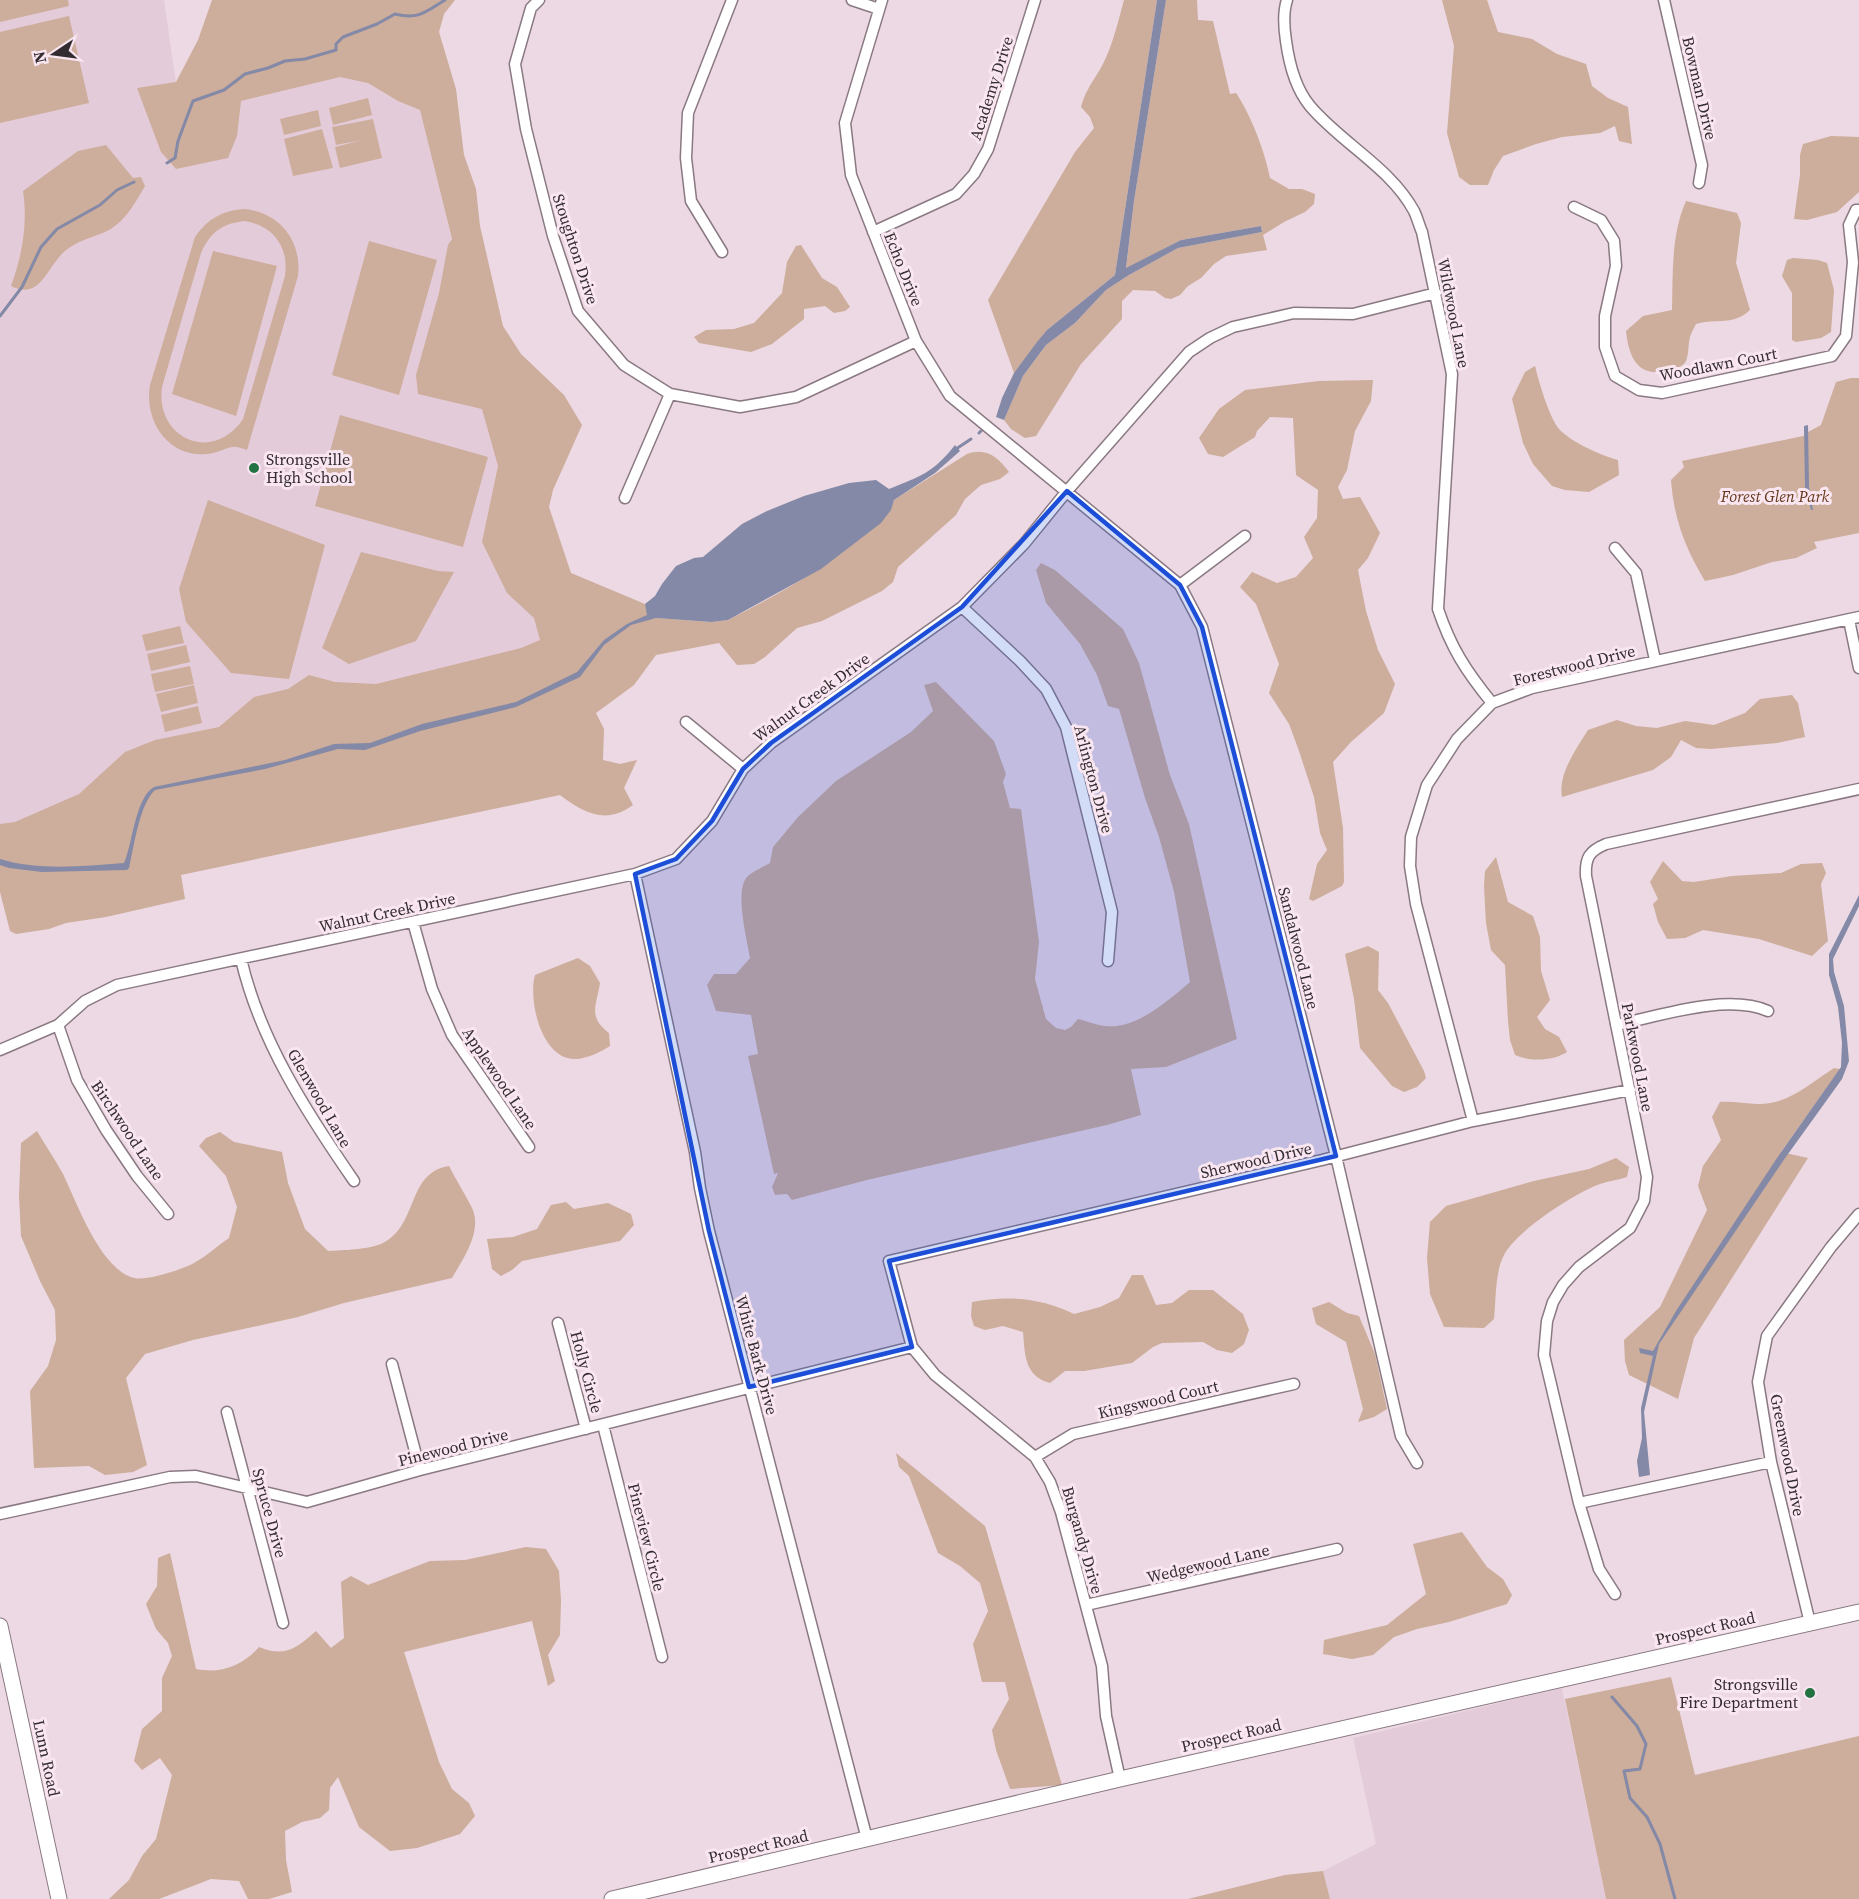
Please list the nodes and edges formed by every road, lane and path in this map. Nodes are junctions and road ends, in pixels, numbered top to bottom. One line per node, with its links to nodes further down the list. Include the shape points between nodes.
1 (539, 0): 15 (street, Stoughton Drive, via 531,8 515,64 526,129 553,236 578,311 624,365)
2 (732, 0): 12 (street, via 688,112 686,158 691,201)
3 (852, 0): 7 (street)
4 (1035, 0): 11 (street, Academy Drive, via 988,149 974,174 956,194)
5 (1287, 0): 13 (street, Wildwood Lane, via 1284,30 1295,80 1309,105 1381,171 1414,211)
6 (1664, 0): 8 (street, Bowman Drive, via 1702,165)
7 (881, 4): 11 (street, Echo Drive, via 845,123 850,175)
8 (1700, 183)
9 (1574, 207): 10 (street, Woodlawn Court, via 1601,220 1614,242 1616,266 1605,316 1605,347 1615,376 1639,390 1662,393 1832,356 1846,336 1853,262 1849,225)
10 (1859, 210)
11 (873, 232): 14 (street, Echo Drive)
12 (722, 252)
13 (1436, 293): 16 (street, Walnut Creek Drive, via 1353,314 1294,313 1233,327 1210,338 1189,352); 25 (street, Wildwood Lane, via 1452,374 1438,609 1466,669)
14 (916, 341): 15 (street, Stoughton Drive, via 796,398 740,407); 16 (street, Echo Drive, via 950,396)
15 (670, 394): 17 (street)
16 (1067, 491): 20 (street, Sandalwood Lane); 21 (street, Walnut Creek Drive, via 1024,544)
17 (625, 498)
18 (1245, 536): 20 (street)
19 (1615, 548): 23 (street, via 1636,573)
20 (1180, 585): 40 (street, Sandalwood Lane, via 1202,627)
21 (962, 607): 27 (street, Walnut Creek Drive, via 771,742); 32 (street, Arlington Drive, via 1046,689 1066,727 1112,912)
22 (1854, 618): 23 (street, Forestwood Drive); 24 (street)
23 (1655, 660): 25 (street, Forestwood Drive, via 1532,688)
24 (1859, 668)
25 (1492, 703): 38 (street, Forestwood Drive, via 1457,739 1427,785 1411,837 1410,866 1416,904)
26 (686, 722): 27 (street)
27 (743, 769): 29 (street, Walnut Creek Drive, via 712,820 676,859)
28 (1859, 789): 35 (street, Parkwood Lane, via 1594,849 1585,862 1586,876)
29 (635, 874): 30 (street, Walnut Creek Drive); 49 (street, White Bark Drive, via 709,1231)
30 (413, 922): 31 (street, Walnut Creek Drive); 39 (street, Applewood Lane, via 432,990 452,1035)
31 (241, 959): 34 (street, Walnut Creek Drive, via 117,985 85,1001); 41 (street, Glenwood Lane, via 260,1015 291,1084)
32 (1108, 961)
33 (1768, 1011): 35 (street, via 1757,1006 1705,1005)
34 (58, 1025): 36 (street, Walnut Creek Drive); 42 (street, Birchwood Lane, via 77,1080 106,1130)
35 (1616, 1025): 37 (street, Parkwood Lane)
36 (0, 1050)
37 (1630, 1090): 38 (street, Sherwood Drive); 58 (street, Parkwood Lane, via 1647,1177 1644,1201 1630,1228 1579,1267 1563,1285 1552,1302 1547,1321 1544,1355)
38 (1473, 1121): 40 (street, Sherwood Drive)
39 (529, 1147)
40 (1336, 1156): 44 (street, Sherwood Drive); 55 (street, Sandalwood Lane, via 1401,1436)
41 (354, 1181)
42 (168, 1214)
43 (1859, 1214): 54 (street, Greenwood Drive, via 1767,1336 1758,1382)
44 (889, 1261): 46 (street, Burgandy Drive)
45 (558, 1323): 52 (street, Holly Circle)
46 (912, 1347): 49 (street, Pinewood Drive); 53 (street, Burgandy Drive, via 935,1375)
47 (392, 1364): 56 (street)
48 (1293, 1384): 53 (street, Kingswood Court, via 1073,1434)
49 (749, 1387): 51 (street, Pinewood Drive); 69 (street, White Bark Drive)
50 (227, 1412): 57 (street, Spruce Drive)
51 (603, 1425): 52 (street, Pinewood Drive); 67 (street, Pineview Circle)
52 (586, 1429): 56 (street, Pinewood Drive)
53 (1035, 1457): 62 (street, Burgandy Drive, via 1061,1512)
54 (1771, 1462): 58 (street); 65 (street, Greenwood Drive)
55 (1417, 1463)
56 (420, 1470): 57 (street, Pinewood Drive, via 307,1502)
57 (248, 1489): 59 (street, Pinewood Drive, via 196,1476 170,1477); 64 (street, Spruce Drive)
58 (1579, 1503): 61 (street, Parkwood Lane, via 1599,1569)
59 (0, 1514)
60 (1337, 1549): 62 (street, Wedgewood Lane)
61 (1615, 1594)
62 (1086, 1605): 68 (street, Burgandy Drive, via 1102,1666 1106,1716)
63 (1859, 1612): 65 (street, Prospect Road)
64 (284, 1623)
65 (1810, 1623): 68 (street, Prospect Road)
66 (0, 1626): 70 (street, Lunn Road)
67 (662, 1657)
68 (1120, 1779): 69 (street, Prospect Road)
69 (867, 1839): 71 (street, Prospect Road)
70 (59, 1899)
71 (612, 1899)

